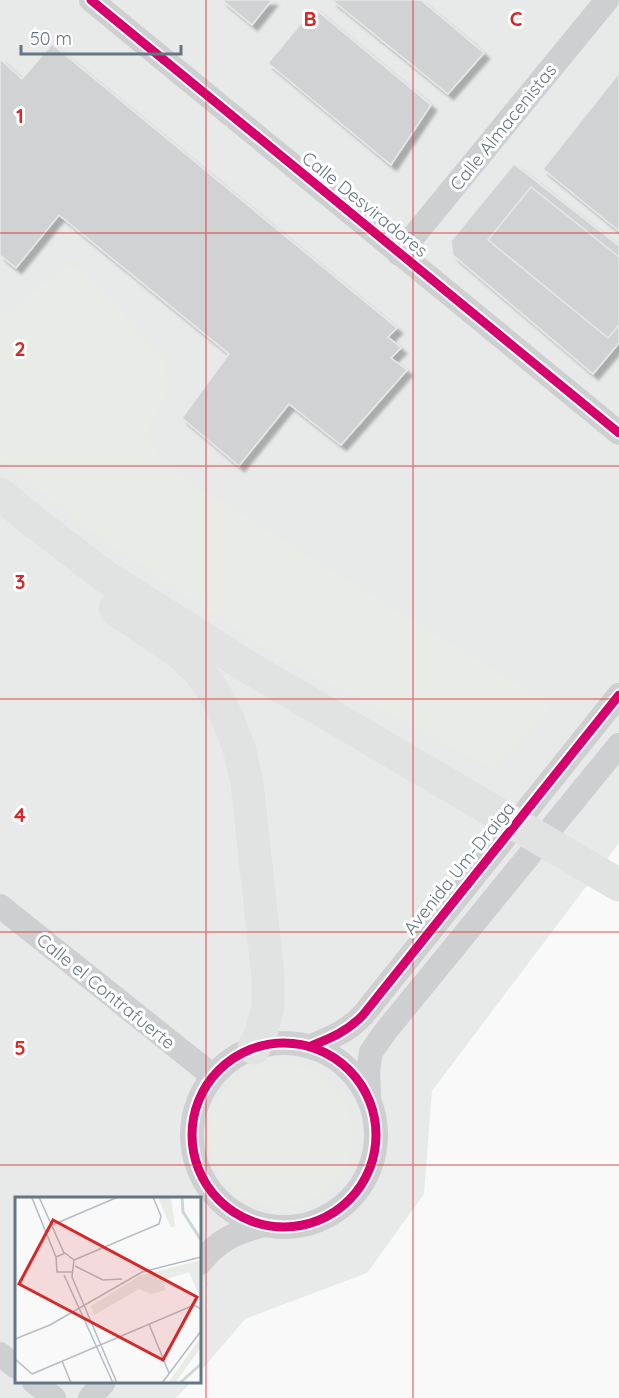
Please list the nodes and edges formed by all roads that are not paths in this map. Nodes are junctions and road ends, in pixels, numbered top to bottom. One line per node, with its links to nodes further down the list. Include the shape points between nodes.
1 (91, 0): 3 (street, Calle Desviradores)
2 (607, 0): 3 (street, Calle Almacenistas)
3 (399, 254): 4 (street, Calle Desviradores)
4 (619, 433)
5 (0, 494): 6 (main road)
6 (30, 519): 9 (main road, via 105,577 248,667); 12 (main road, via 45,557 180,653 214,692 229,723 248,783 268,977 268,1006)
7 (619, 695): 11 (street, Avenida Um-Draiga, via 363,1015 342,1033)
8 (619, 745): 14 (street, via 385,1032 372,1052)
9 (619, 885)
10 (0, 906): 13 (street, Calle el Contrafuerte)
11 (311, 1046): 12 (street, via 282,1042); 14 (street, via 349,1069)
12 (254, 1048): 13 (street, via 228,1062)
13 (213, 1076): 15 (street, via 199,1099 193,1124)
14 (369, 1099): 16 (street, via 377,1139 374,1159 355,1195 340,1209 304,1226)
15 (200, 1187): 16 (street, via 244,1218)
16 (263, 1225): 17 (street, via 218,1244)
17 (201, 1262)
18 (0, 1354): 19 (street)
19 (15, 1366)
20 (35, 1383): 23 (street)
21 (66, 1383): 23 (street)
22 (103, 1383): 24 (street)
23 (54, 1398)
24 (90, 1398)

